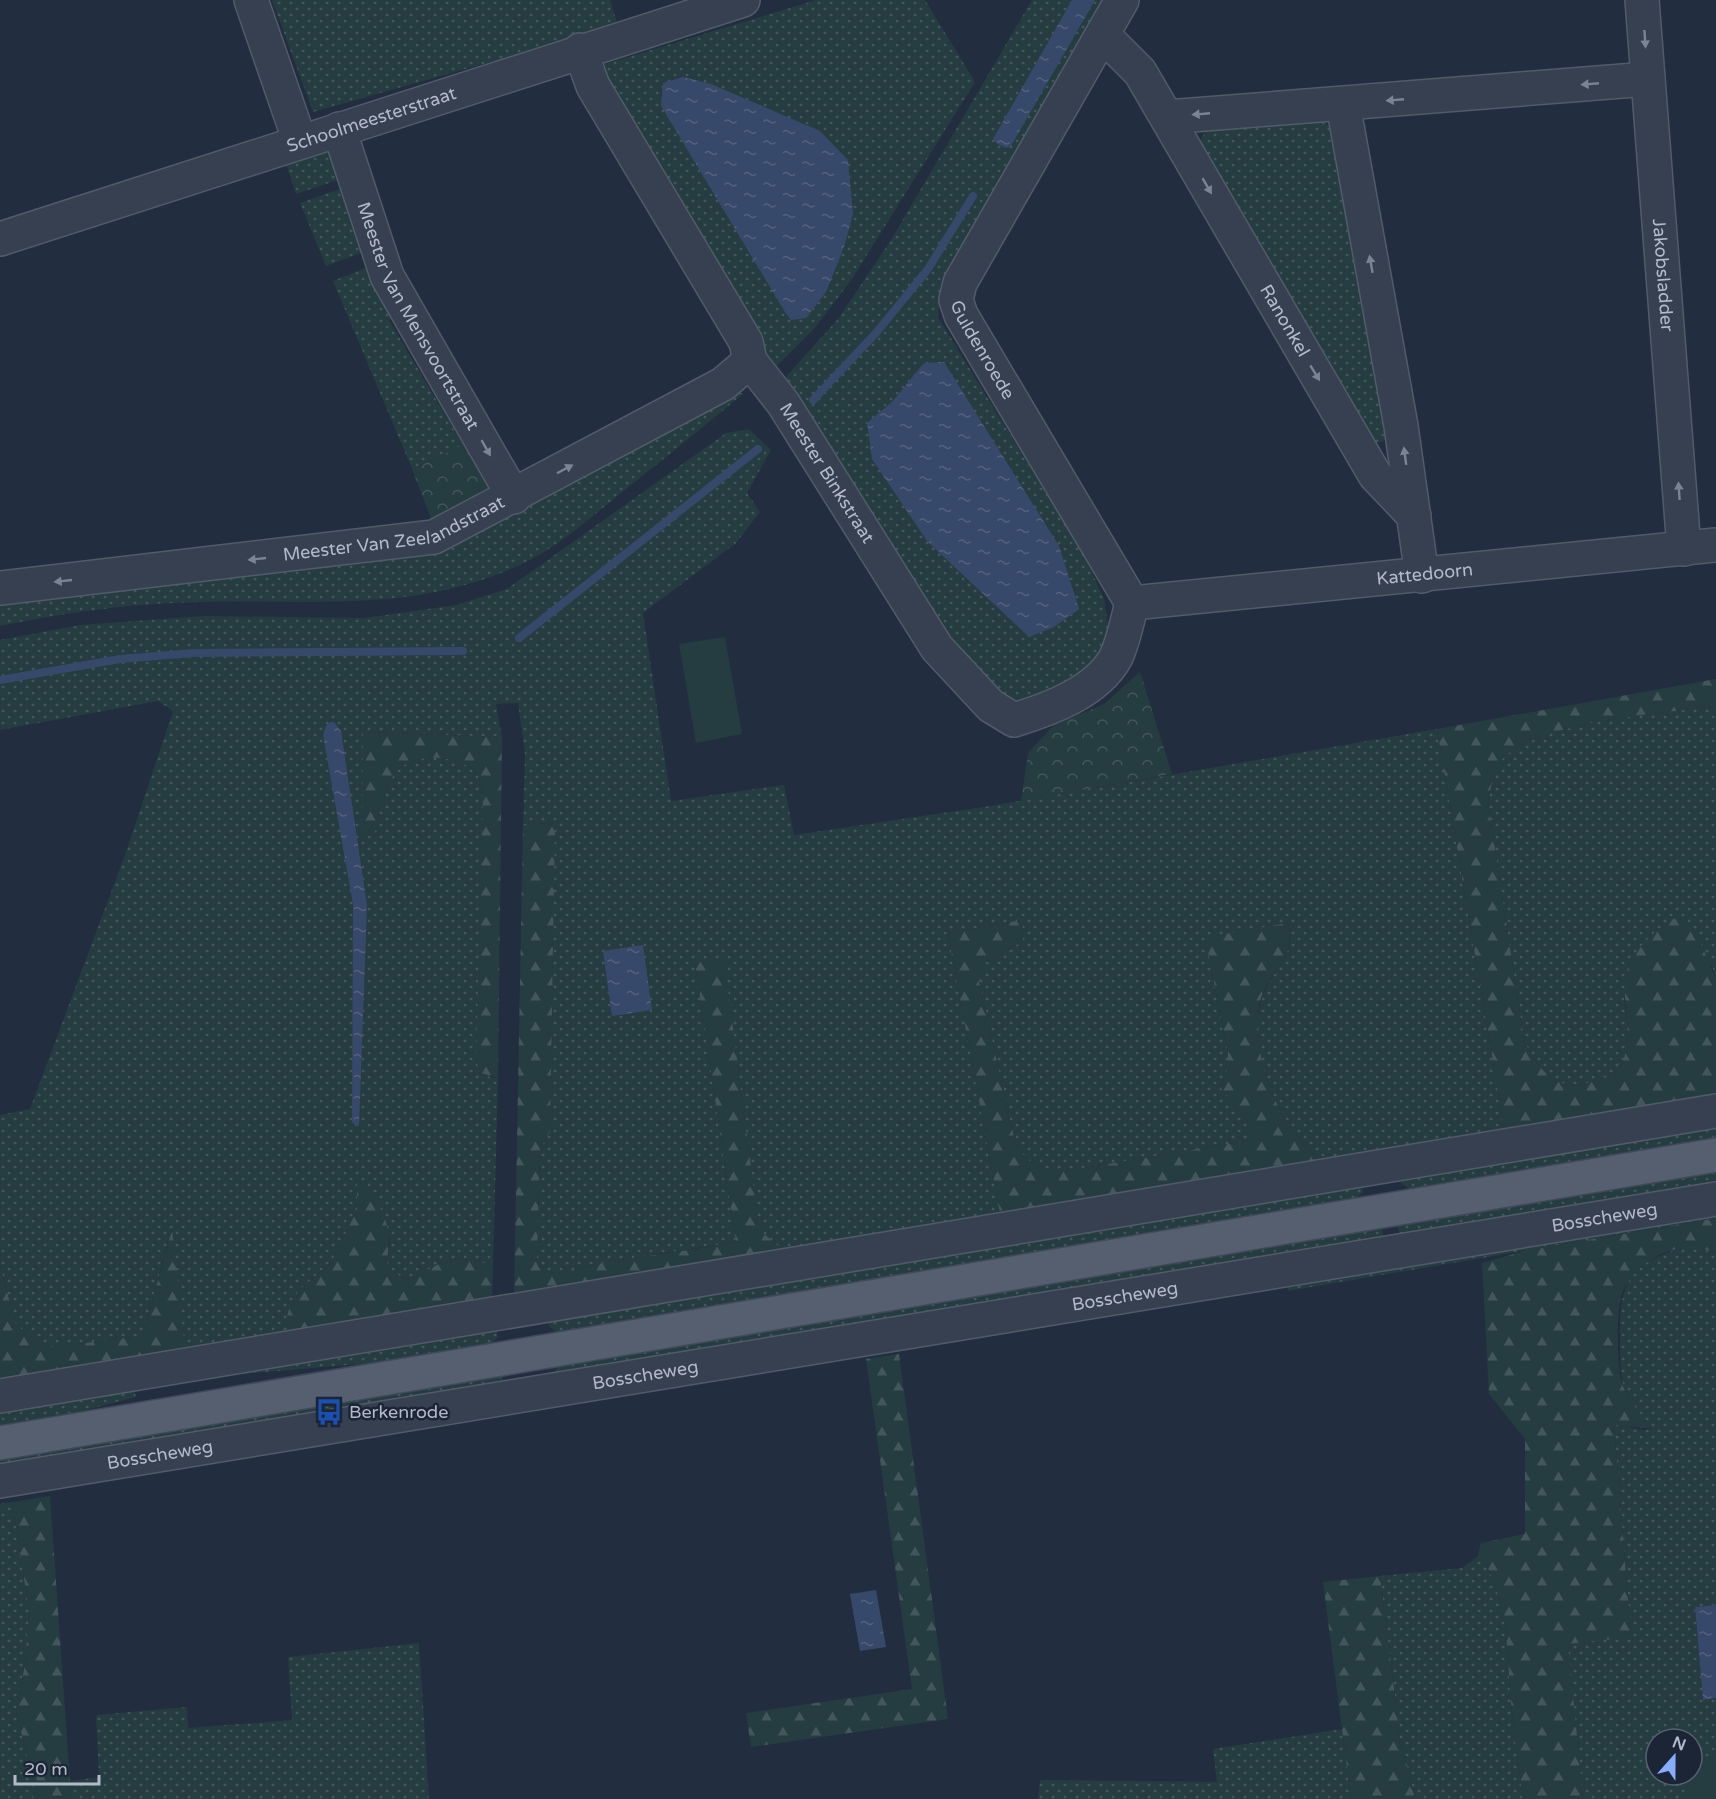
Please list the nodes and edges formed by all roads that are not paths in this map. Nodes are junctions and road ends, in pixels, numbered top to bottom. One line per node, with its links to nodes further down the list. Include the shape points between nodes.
1 (251, 0): 11 (street)
2 (743, 0): 6 (street, Schoolmeesterstraat)
3 (1122, 0): 5 (street, Guldenroede)
4 (1642, 0): 7 (street, Jakobsladder, one-way to 7)
5 (1102, 35): 9 (street, Ranonkel, via 1140,72); 20 (street, Guldenroede, via 960,283 956,300 961,315)
6 (580, 50): 10 (street, Schoolmeesterstraat); 13 (street, Meester Binkstraat, via 593,86 746,342)
7 (1648, 79): 8 (street, one-way to 8); 17 (street, Jakobsladder, one-way to 7)
8 (1342, 104): 9 (street, one-way to 9); 15 (street, one-way to 8)
9 (1167, 117): 15 (street, Ranonkel, one-way to 15, via 1375,475)
10 (339, 129): 11 (street, Schoolmeesterstraat); 14 (street, Meester Van Mensvoortstraat, one-way to 14, via 387,276)
11 (300, 142): 12 (street, Schoolmeesterstraat)
12 (0, 239)
13 (750, 361): 14 (street, Meester Van Zeelandstraat, one-way to 13, via 723,384); 20 (street, Meester Binkstraat, via 783,403 937,648 991,706 1014,720 1053,707 1094,683 1115,658)
14 (514, 496): 19 (street, Meester Van Zeelandstraat, one-way to 19, via 448,532 414,541)
15 (1414, 516): 18 (street)
16 (1716, 546): 17 (street, Kattedoorn)
17 (1684, 549): 18 (street, Kattedoorn)
18 (1422, 576): 20 (street, Kattedoorn)
19 (0, 588)
20 (1132, 603)
21 (1716, 1111): 23 (street)
22 (1716, 1155): 25 (main road, Bosscheweg)
23 (1379, 1165): 25 (street); 26 (street)
24 (1716, 1199): 28 (street, Bosscheweg)
25 (1387, 1210): 27 (main road, Bosscheweg)
26 (519, 1309): 27 (street); 29 (street)
27 (528, 1355): 28 (street); 30 (main road, Bosscheweg)
28 (533, 1392): 31 (street, Bosscheweg)
29 (0, 1396)
30 (0, 1443)
31 (0, 1480)

